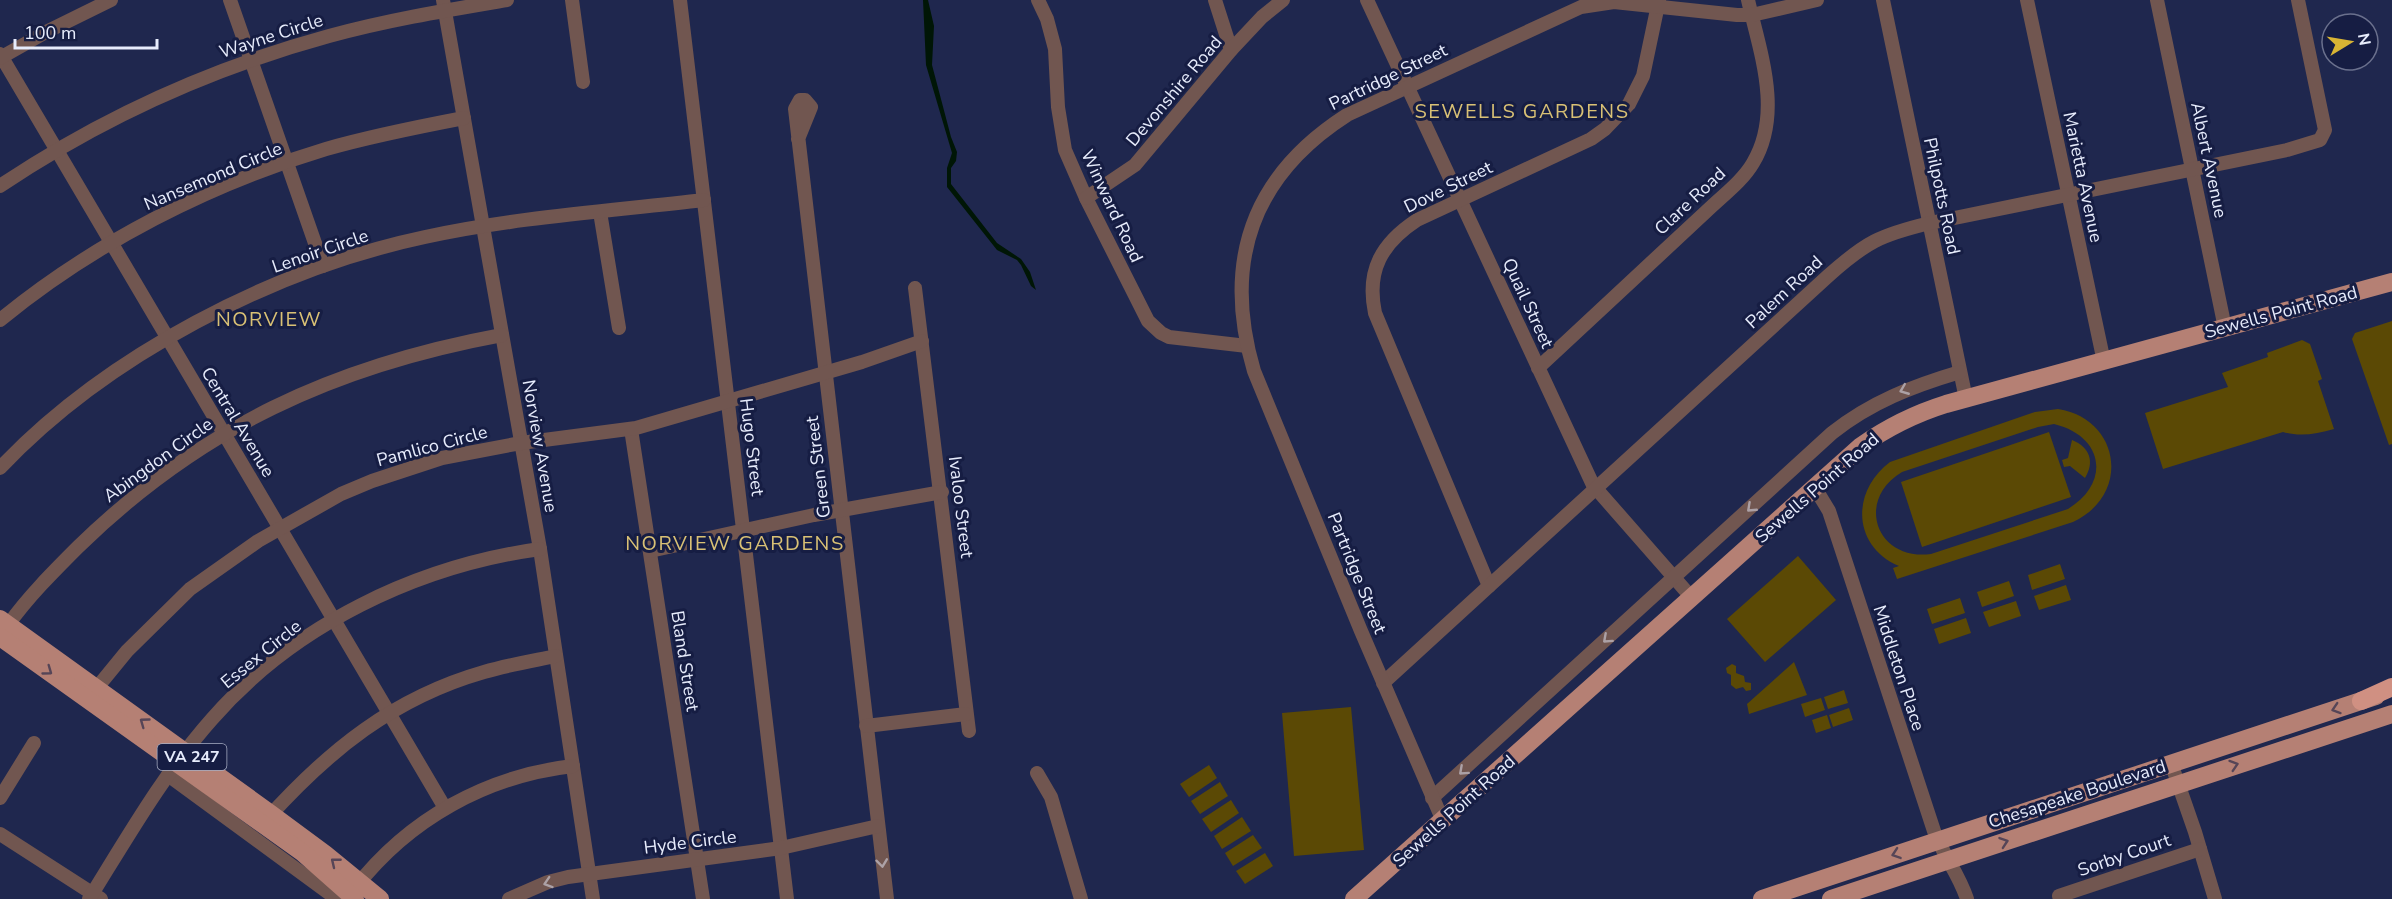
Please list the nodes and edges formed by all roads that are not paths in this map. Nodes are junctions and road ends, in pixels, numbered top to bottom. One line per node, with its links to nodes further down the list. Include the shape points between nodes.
1 (111, 0): 20 (street)
2 (230, 0): 21 (street)
3 (507, 0): 17 (street, Wayne Circle)
4 (572, 0): 22 (street)
5 (680, 0): 32 (street, Hugo Street)
6 (1038, 0): 31 (street, Winward Road, via 1055,49 1065,150)
7 (1215, 0): 19 (street)
8 (1283, 0): 19 (street, Devonshire Road)
9 (1367, 0): 23 (street, Quail Street)
10 (1748, 0): 18 (street, Clare Road)
11 (1817, 0): 18 (street, Partridge Street)
12 (1883, 0): 35 (street, Philpotts Road)
13 (2028, 0): 30 (street, Marietta Avenue)
14 (2157, 0): 28 (street, Albert Avenue)
15 (2298, 0): 28 (street, Palem Road, via 2325,130 2320,140)
16 (1659, 3): 18 (street, Partridge Street); 23 (street, Partridge Street, via 1614,2 1581,7); 33 (street, Dove Street, via 1643,76 1618,117 1591,139)
17 (444, 6): 21 (street, Wayne Circle); 24 (street, Norview Avenue)
18 (1752, 15): 49 (street, Clare Road, via 1768,104 1764,136 1752,164 1739,181)
19 (1231, 50): 31 (street, Devonshire Road, via 1135,165)
20 (1, 56): 26 (street, Central Avenue)
21 (250, 60): 26 (street, Wayne Circle, via 171,91); 27 (street)
22 (583, 82)
23 (1407, 87): 33 (street, Quail Street); 47 (street, Partridge Street, via 1326,129 1291,160 1270,190 1256,217 1244,258 1241,302)
24 (464, 118): 27 (street, Nansemond Circle, via 360,140); 36 (street, Norview Avenue)
25 (798, 139): 50 (street, Green Street)
26 (57, 149): 29 (street, Wayne Circle); 37 (street, Central Avenue)
27 (286, 163): 37 (street, Nansemond Circle, via 189,202); 38 (street)
28 (2193, 169): 30 (street, Palem Road); 43 (street, Albert Avenue)
29 (0, 186)
30 (2068, 194): 35 (street, Palem Road); 48 (street, Marietta Avenue)
31 (1086, 198): 47 (street, Winward Road, via 1152,326 1169,337)
32 (704, 200): 34 (street, Lenoir Circle); 53 (street, Hugo Street)
33 (1460, 200): 49 (street, Quail Street); 67 (street, Dove Street, via 1417,220 1394,237 1375,270 1372,300 1397,370)
34 (600, 212): 36 (street, Lenoir Circle); 42 (street)
35 (1930, 223): 51 (street, Philpotts Road); 59 (street, Palem Road, via 1878,238 1850,256)
36 (483, 226): 38 (street, Lenoir Circle); 44 (street, Norview Avenue)
37 (112, 244): 41 (street, Nansemond Circle, via 52,281); 45 (street, Central Avenue)
38 (323, 266): 45 (street, Lenoir Circle, via 245,298)
39 (2392, 282): 43 (main road, Sewells Point Road)
40 (915, 288): 46 (street, Ivaloo Street)
41 (0, 320)
42 (619, 328)
43 (2225, 328): 48 (main road, Sewells Point Road)
44 (502, 335): 55 (street, Abingdon Circle, via 424,351 343,376 256,415); 56 (street, Norview Avenue)
45 (168, 338): 55 (street, Central Avenue); 57 (street, Lenoir Circle, via 92,389)
46 (922, 341): 50 (street, Pamlico Circle); 60 (street, Ivaloo Street)
47 (1247, 346): 72 (street, Partridge Street, via 1261,390)
48 (2104, 362): 52 (main road, Sewells Point Road)
49 (1538, 368): 59 (street, Quail Street)
50 (824, 372): 53 (street, Pamlico Circle); 61 (street, Green Street)
51 (1960, 372): 52 (street, Philpotts Road); 66 (street, Sewells Point Road, one-way to 66, via 1895,394 1850,420)
52 (1966, 399): 58 (main road, Sewells Point Road, via 1920,412 1883,430)
53 (728, 402): 54 (street, Pamlico Circle); 63 (street, Hugo Street)
54 (632, 429): 56 (street, Pamlico Circle); 65 (street, Bland Street)
55 (225, 434): 62 (street, Central Avenue); 70 (street, Abingdon Circle, via 139,493 95,530)
56 (521, 443): 62 (street, Pamlico Circle, via 442,458 400,471 335,497); 64 (street, Norview Avenue)
57 (0, 468)
58 (1815, 488): 68 (main road, Sewells Point Road); 94 (street, Middleton Place, via 1829,512)
59 (1595, 489): 66 (street, Quail Street); 67 (street, Palem Road)
60 (942, 492): 61 (street); 77 (street, Ivaloo Street)
61 (841, 510): 63 (street); 79 (street, Green Street)
62 (280, 527): 69 (street, Central Avenue); 74 (street, Pamlico Circle, via 190,590 127,651)
63 (744, 530): 65 (street); 95 (street, Hugo Street)
64 (540, 549): 69 (street, Essex Circle, via 440,572 390,591); 71 (street, Norview Avenue)
65 (651, 551): 97 (street, Bland Street)
66 (1674, 578): 68 (street, Quail Street); 88 (street, Sewells Point Road, one-way to 88)
67 (1489, 586): 72 (street, Palem Road)
68 (1692, 598): 91 (main road, Sewells Point Road)
69 (334, 620): 76 (street, Central Avenue); 82 (street, Essex Circle, via 259,673 213,717)
70 (3, 627): 74 (main road, VA 247)
71 (556, 656): 76 (street, via 482,672); 84 (street, Norview Avenue)
72 (1383, 683): 88 (street, Partridge Street)
73 (2392, 689): 75 (highway)
74 (92, 694): 82 (main road, VA 247)
75 (2361, 701): 83 (main road, Chesapeake Boulevard, one-way to 83)
76 (389, 713): 89 (street, Central Avenue); 90 (street, via 315,768)
77 (966, 714): 79 (street); 80 (street, Ivaloo Street)
78 (2392, 714): 86 (main road, Chesapeake Boulevard, one-way to 78)
79 (866, 726): 92 (street, Green Street)
80 (969, 731)
81 (34, 743): 87 (street)
82 (177, 763): 90 (main road, VA 247); 100 (street); 102 (street, Essex Circle)
83 (2171, 763): 86 (street); 94 (main road, Chesapeake Boulevard)
84 (573, 766): 89 (street, via 502,781); 99 (street, Norview Avenue)
85 (1037, 773): 110 (street, via 1051,796)
86 (2178, 783): 96 (street); 98 (main road, Chesapeake Boulevard, one-way to 86)
87 (0, 798)
88 (1432, 798): 91 (street, Partridge Street)
89 (445, 808): 100 (street, via 407,834)
90 (267, 819): 100 (main road, VA 247)
91 (1443, 821): 111 (main road, Sewells Point Road)
92 (878, 826): 95 (street, Hyde Circle); 109 (street, Green Street, one-way to 109)
93 (0, 834): 102 (street)
94 (1937, 840): 98 (street, Middleton Place); 112 (main road, Chesapeake Boulevard, one-way to 112)
95 (781, 848): 97 (street, Hyde Circle); 108 (street, Hugo Street)
96 (2200, 849): 103 (street, Sorby Court); 115 (street)
97 (697, 859): 99 (street, Hyde Circle); 107 (street, Bland Street)
98 (1948, 861): 101 (main road, Chesapeake Boulevard); 114 (street, Middleton Place)
99 (589, 873): 105 (street, Hyde Circle, one-way to 105, via 548,882); 106 (street, Norview Avenue)
100 (351, 893): 104 (main road, VA 247)
101 (1853, 895): 113 (main road, Chesapeake Boulevard)
102 (94, 897)
103 (2056, 898)
104 (380, 899)
105 (509, 899)
106 (593, 899)
107 (703, 899)
108 (787, 899)
109 (886, 899)
110 (1081, 899)
111 (1354, 899)
112 (1762, 899)
113 (1831, 899)
114 (1967, 899)
115 (2215, 899)

